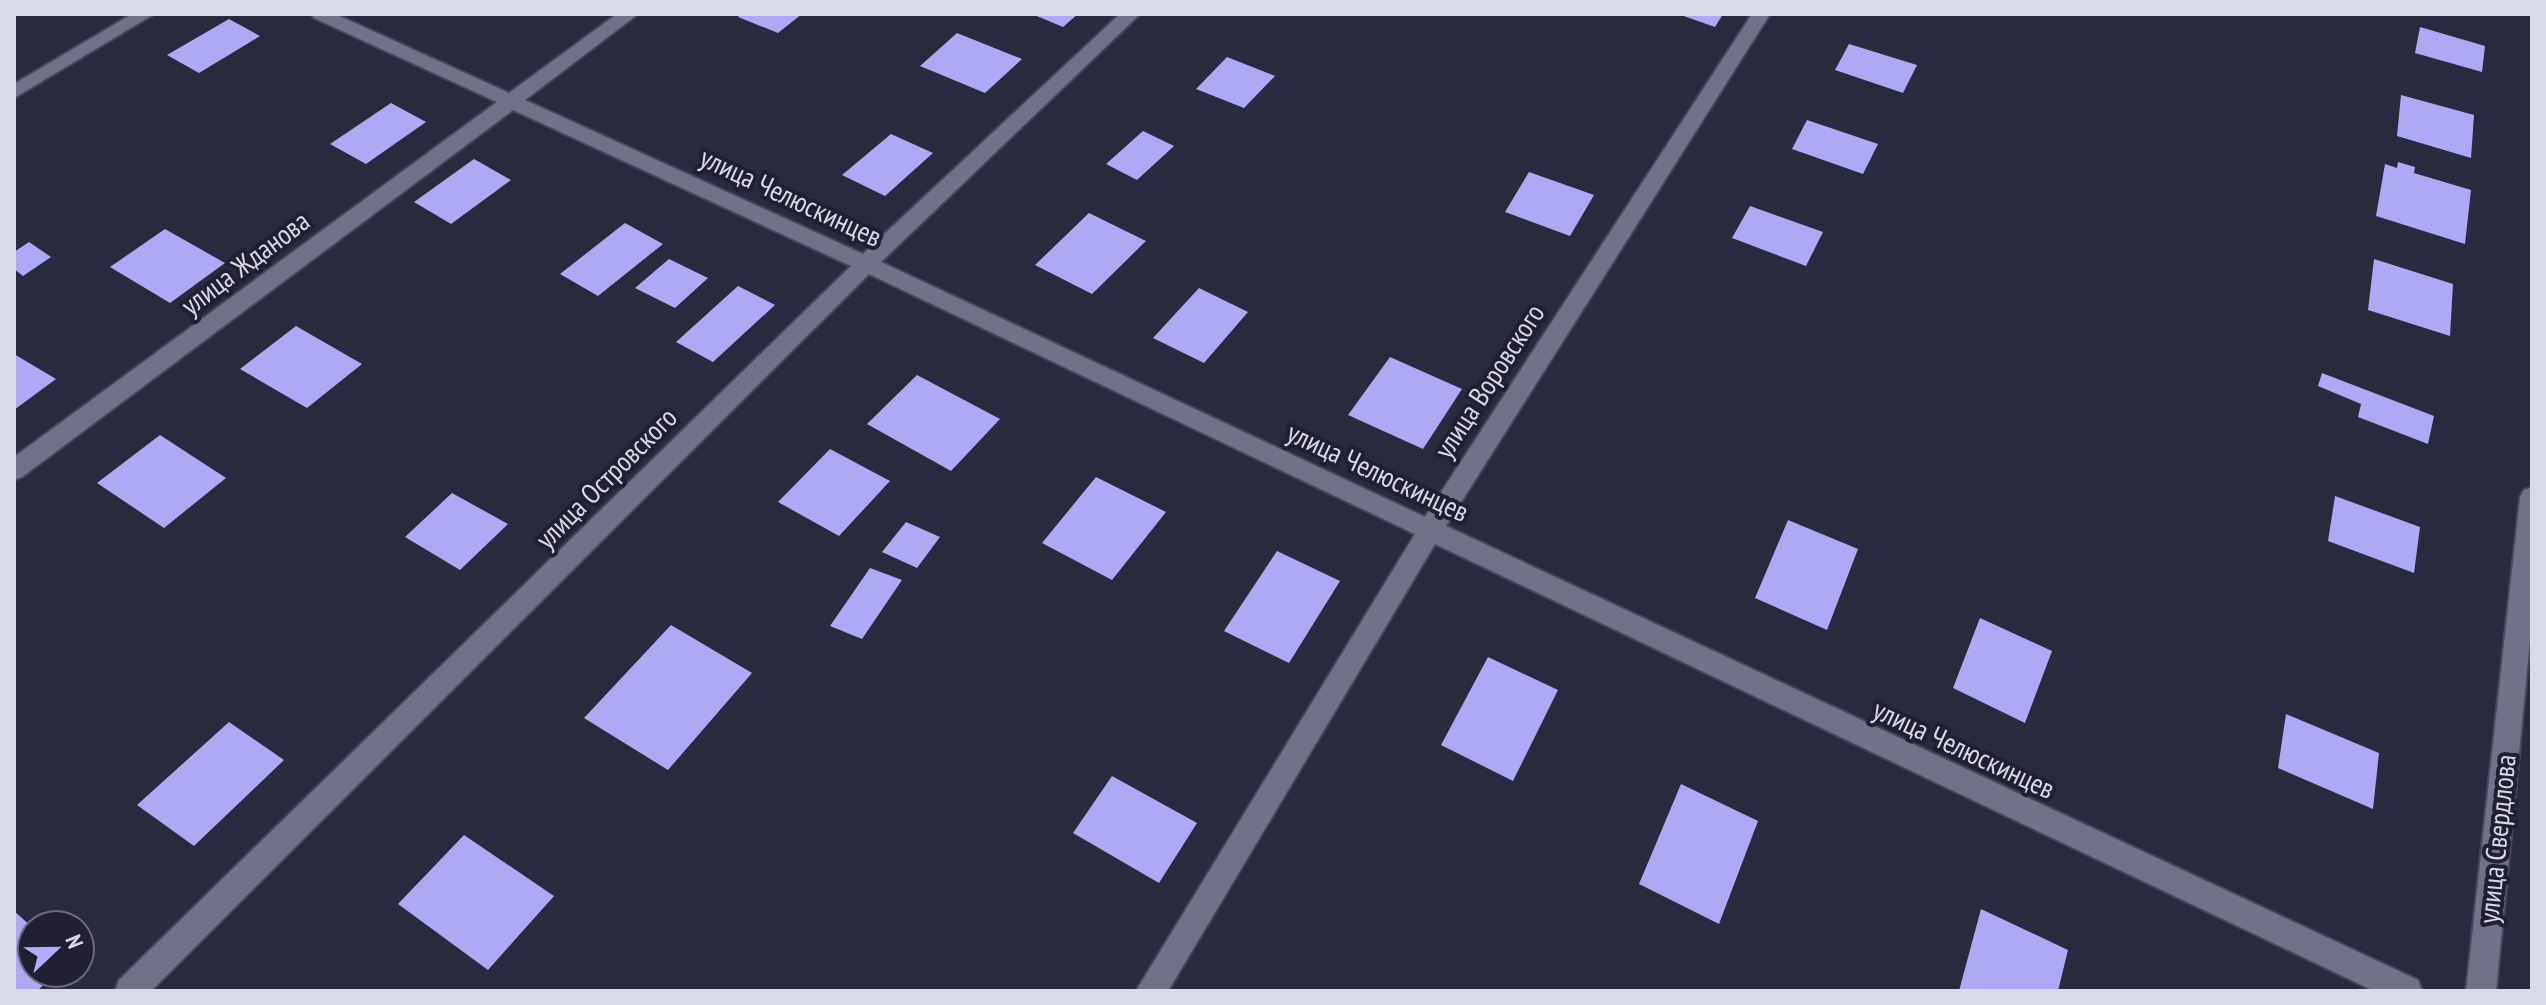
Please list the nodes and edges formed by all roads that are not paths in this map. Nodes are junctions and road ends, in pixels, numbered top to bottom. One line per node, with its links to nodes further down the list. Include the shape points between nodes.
1 (145, 14): 6 (street)
2 (320, 14): 7 (street, улица Челюскинцев)
3 (629, 14): 7 (street, улица Жданова)
4 (1131, 14): 8 (street, улица Островского)
5 (1761, 14): 11 (street, улица Воровского)
6 (14, 92)
7 (510, 100): 8 (street, улица Челюскинцев); 9 (street, улица Жданова)
8 (866, 264): 11 (street, улица Челюскинцев); 12 (street, улица Островского)
9 (14, 470)
10 (2532, 497): 15 (street, улица Свердлова)
11 (1430, 530): 13 (street, улица Воровского); 14 (street, улица Челюскинцев)
12 (130, 991)
13 (1151, 991)
14 (2407, 991)
15 (2481, 991)

